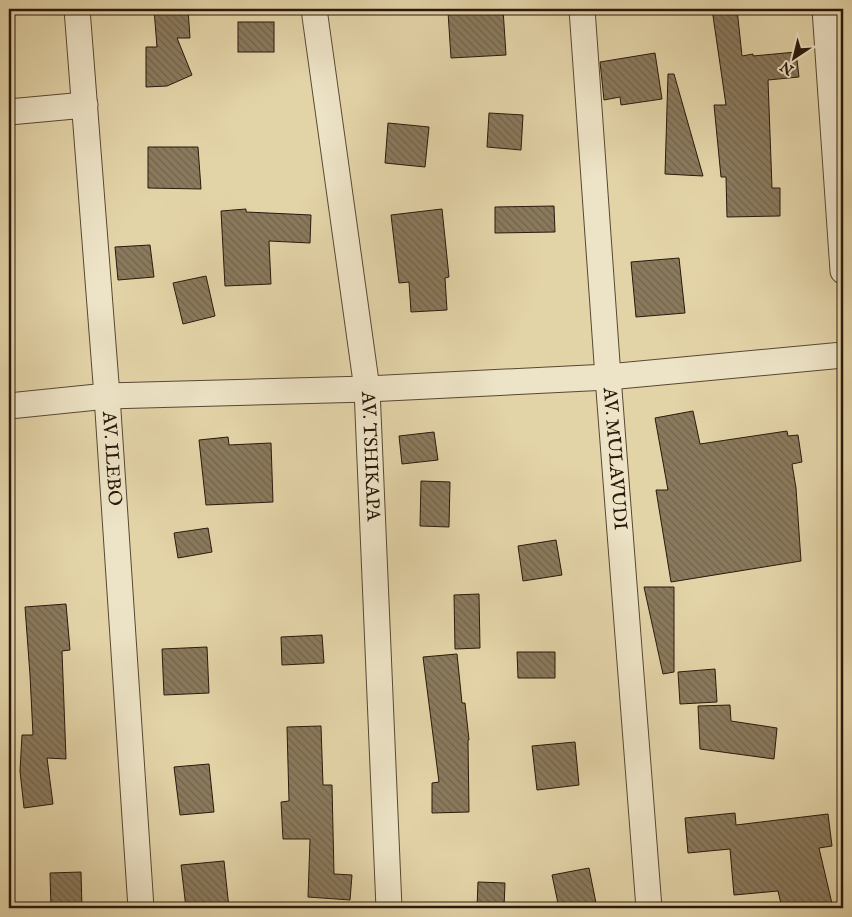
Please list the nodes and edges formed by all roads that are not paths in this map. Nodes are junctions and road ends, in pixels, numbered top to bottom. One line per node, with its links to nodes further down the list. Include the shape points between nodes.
1 (77, 9): 5 (street, AV. ILEBO)
2 (314, 9): 10 (street, AV. TSHIKAPA)
3 (582, 9): 9 (street, AV. MULAVUDI)
4 (825, 9): 7 (street)
5 (84, 105): 6 (street); 11 (street, AV. ILEBO)
6 (9, 112)
7 (843, 271)
8 (843, 355): 9 (street)
9 (608, 376): 10 (street); 15 (street, AV. MULAVUDI)
10 (367, 389): 11 (street); 14 (street, AV. TSHIKAPA)
11 (107, 396): 12 (street); 13 (street, AV. ILEBO)
12 (9, 406)
13 (142, 908)
14 (389, 908)
15 (649, 908)

